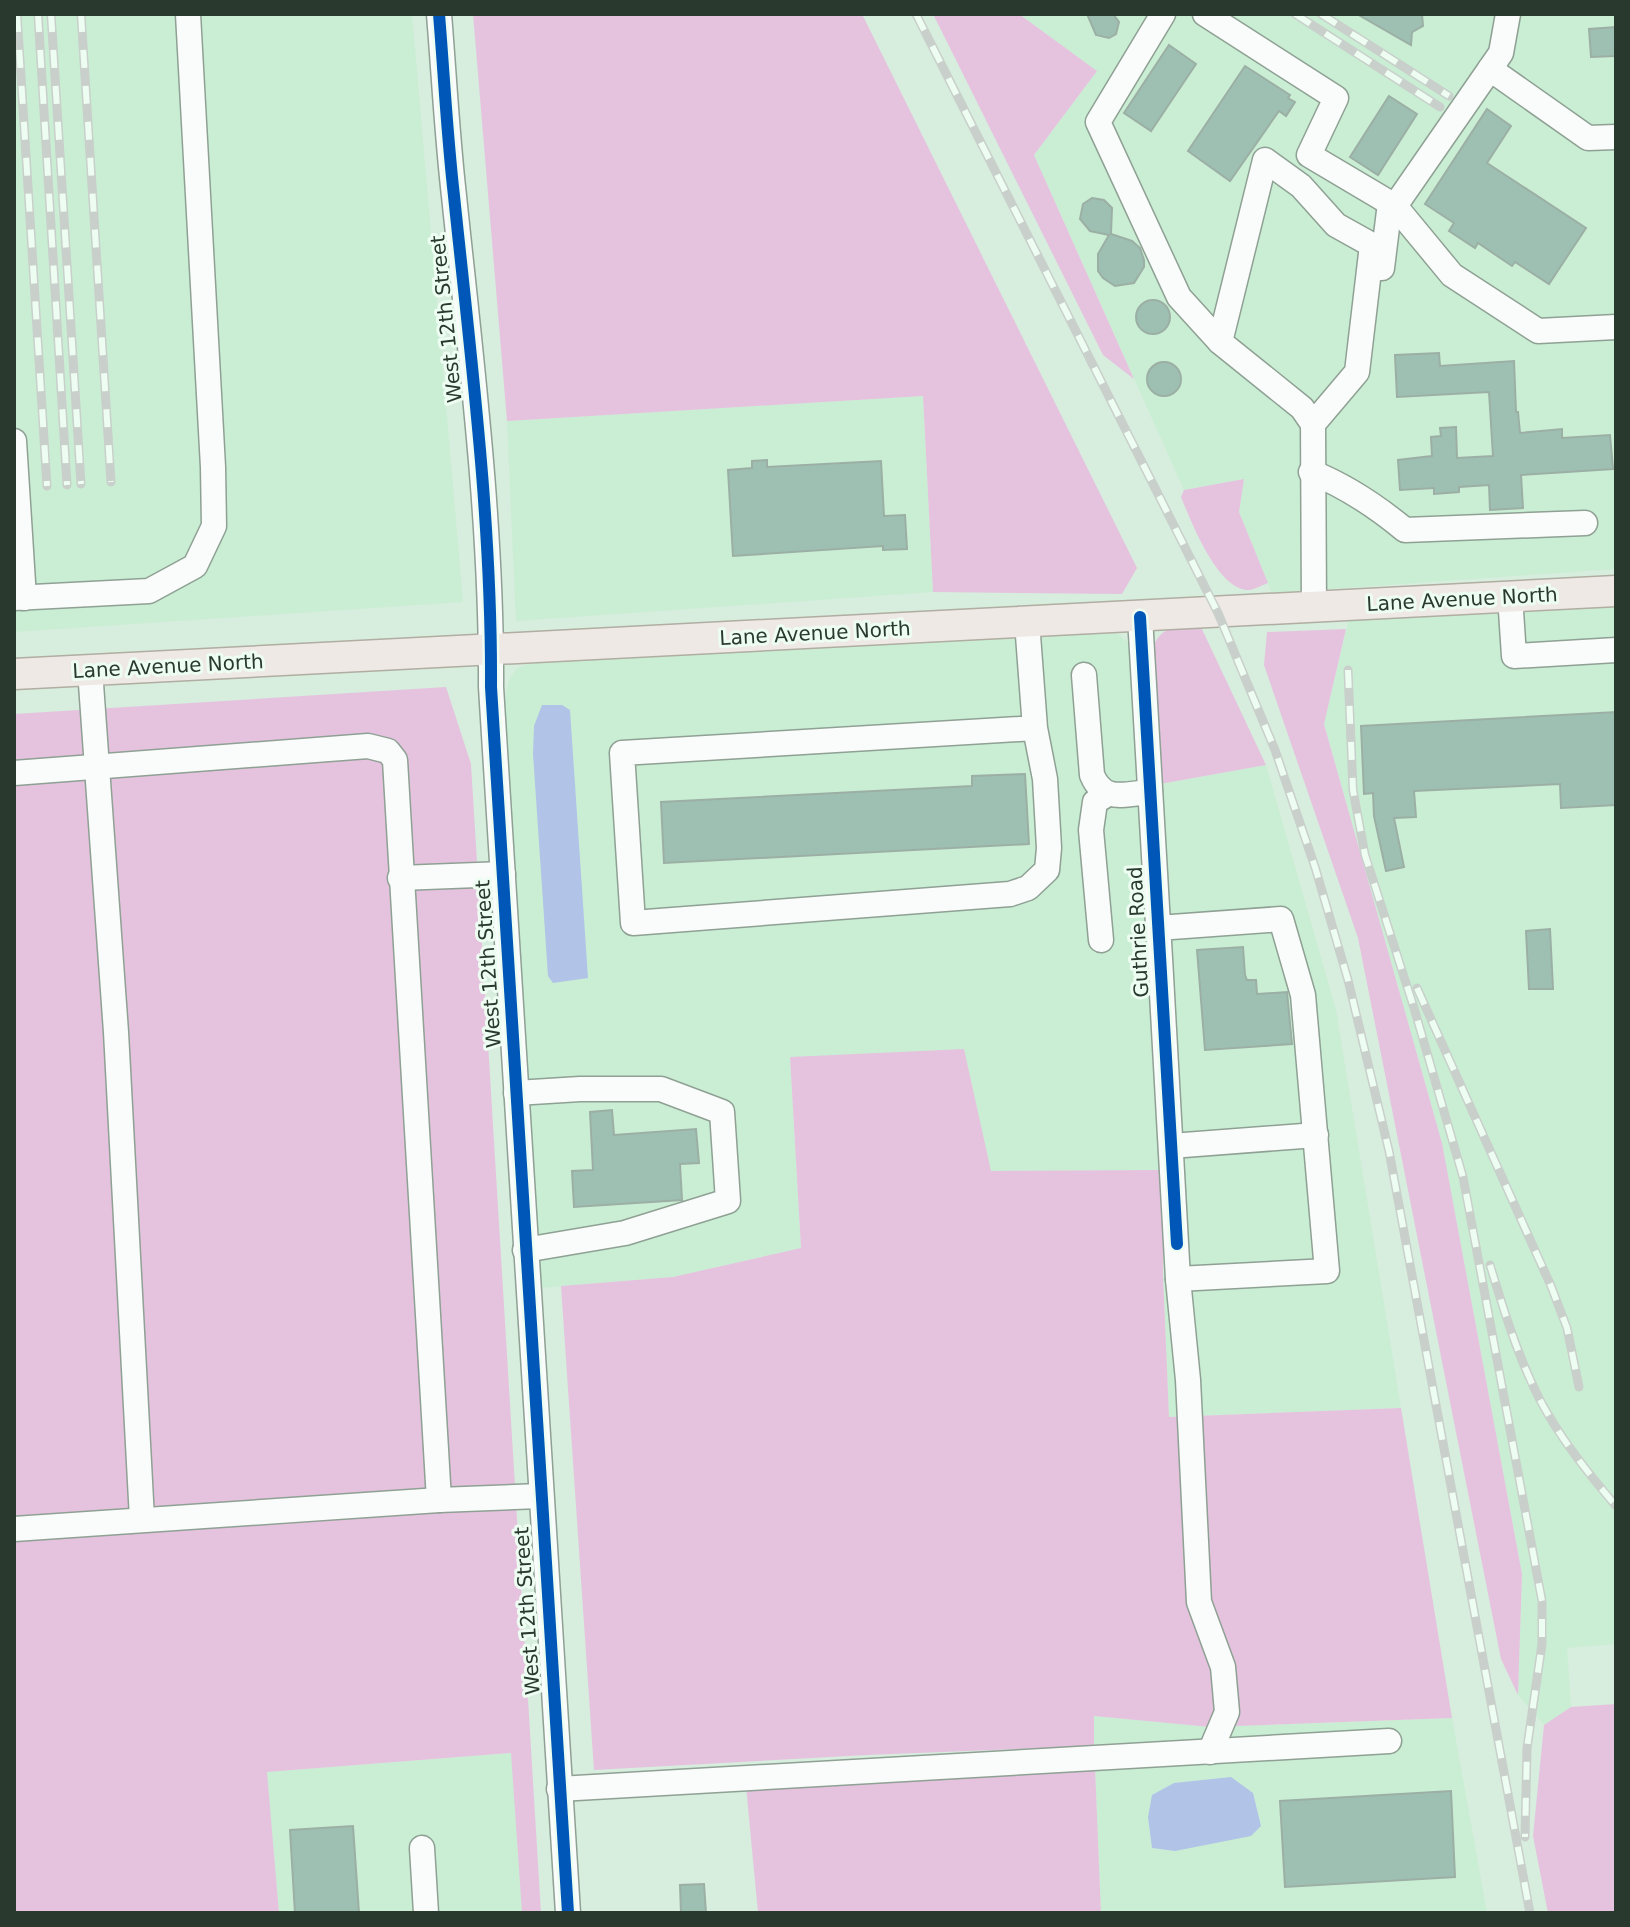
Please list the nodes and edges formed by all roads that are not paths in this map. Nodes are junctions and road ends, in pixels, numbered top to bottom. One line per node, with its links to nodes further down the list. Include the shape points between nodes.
1 (188, 14): 18 (street, via 214,526 195,566 149,591)
2 (439, 14): 22 (street, West 12th Street, via 470,326)
3 (1163, 14): 10 (street, via 1098,122 1179,297)
4 (1205, 14): 8 (street, via 1336,98 1309,155)
5 (1501, 17): 6 (street, via 1501,53)
6 (1490, 69): 7 (street, via 1588,138); 8 (street)
7 (1616, 137)
8 (1392, 205): 9 (street, via 1452,275 1538,331); 11 (street, via 1371,363)
9 (1616, 327)
10 (1220, 342): 11 (street, via 1265,160 1301,186 1336,225 1372,245); 12 (street, via 1302,408)
11 (1357, 372): 12 (street)
12 (1313, 424): 14 (street)
13 (14, 441): 18 (street)
14 (1311, 472): 15 (street, via 1335,482 1405,530); 19 (street)
15 (1585, 523)
16 (1616, 591): 17 (main road, Lane Avenue North)
17 (1510, 596): 19 (main road, Lane Avenue North); 23 (street, via 1514,656)
18 (19, 598)
19 (1314, 607): 20 (main road, Lane Avenue North)
20 (1140, 617): 21 (main road, Lane Avenue North); 30 (street, Guthrie Road)
21 (1027, 622): 22 (main road, Lane Avenue North); 27 (street)
22 (491, 650): 24 (main road, Lane Avenue North); 32 (street, West 12th Street)
23 (1616, 650)
24 (90, 670): 25 (main road, Lane Avenue North); 28 (street)
25 (14, 674)
26 (1084, 675): 31 (street, via 1092,775)
27 (1035, 728): 27 (street, via 1045,779 1049,848 1047,870 1028,888 1010,894 633,923 622,753)
28 (96, 768): 29 (street); 33 (street, via 368,746 388,751 395,760); 43 (street)
29 (14, 773)
30 (1150, 792): 31 (street); 34 (street, Guthrie Road)
31 (1106, 795): 35 (street, via 1095,802 1091,830)
32 (503, 874): 33 (street); 36 (street, West 12th Street)
33 (400, 878): 42 (street)
34 (1158, 928): 37 (street, via 1281,919 1303,995); 38 (street, Guthrie Road)
35 (1101, 940)
36 (516, 1093): 39 (street, West 12th Street); 39 (street, via 661,1089 722,1112 728,1201 625,1233)
37 (1316, 1135): 38 (street); 40 (street, via 1327,1271)
38 (1171, 1146): 40 (street, Guthrie Road)
39 (525, 1250): 41 (street, West 12th Street)
40 (1178, 1279): 46 (street, Guthrie Road, via 1199,1602 1223,1667 1227,1712)
41 (540, 1496): 42 (street); 47 (street, West 12th Street)
42 (439, 1500): 43 (street)
43 (142, 1519): 44 (street)
44 (14, 1529)
45 (1389, 1741): 46 (street)
46 (1210, 1752): 47 (street)
47 (559, 1789): 50 (street, West 12th Street)
48 (422, 1848): 49 (street)
49 (426, 1913)
50 (568, 1913)

